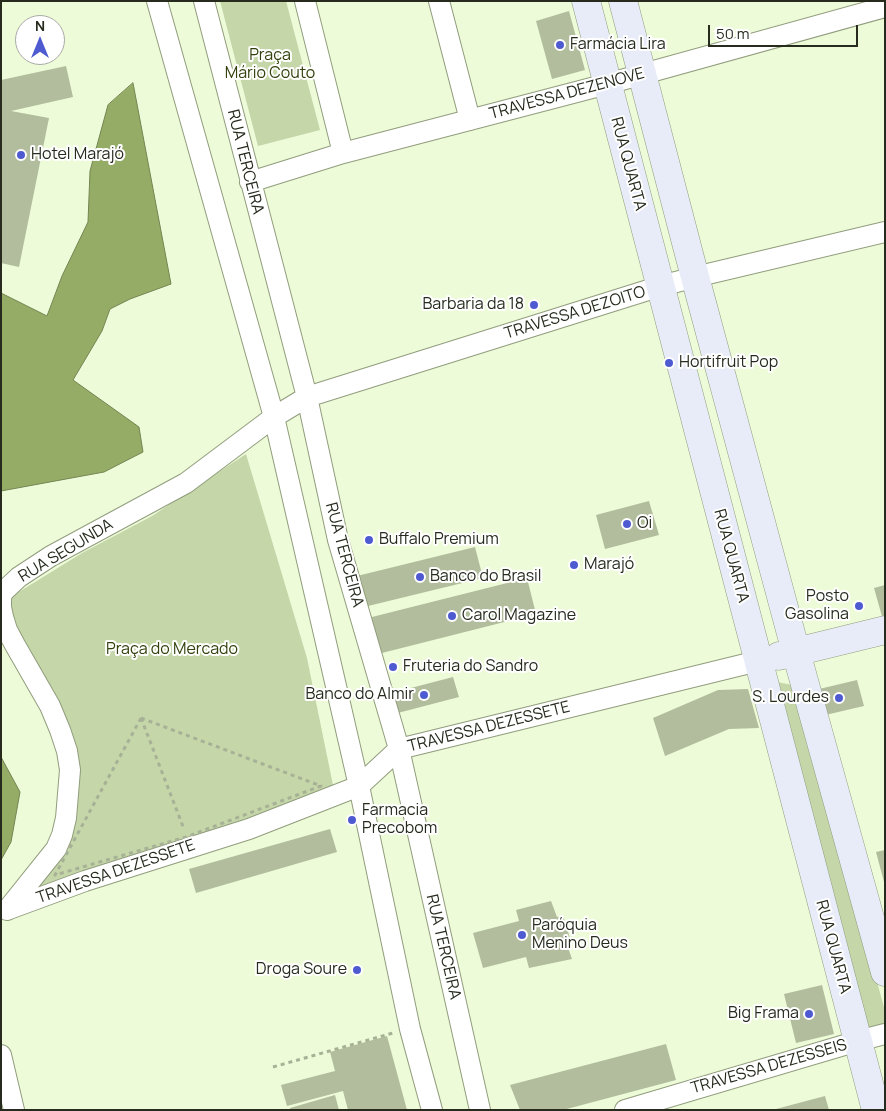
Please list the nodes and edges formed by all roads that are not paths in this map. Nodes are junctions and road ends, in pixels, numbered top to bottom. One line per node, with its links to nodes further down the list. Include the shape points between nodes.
1 (157, 1): 17 (street)
2 (204, 1): 12 (street, RUA TERCEIRA)
3 (305, 1): 11 (street)
4 (439, 1): 10 (street)
5 (586, 1): 9 (street, RUA QUARTA)
6 (622, 1): 8 (street)
7 (885, 7): 8 (street, TRAVESSA DEZENOVE)
8 (641, 74): 9 (street, TRAVESSA DEZENOVE); 14 (street)
9 (607, 84): 10 (street, TRAVESSA DEZENOVE); 15 (street, RUA QUARTA)
10 (470, 120): 11 (street, TRAVESSA DEZENOVE)
11 (343, 154): 12 (street, TRAVESSA DEZENOVE)
12 (250, 182): 16 (street, RUA TERCEIRA)
13 (885, 232): 14 (street, TRAVESSA DEZOITO)
14 (695, 277): 15 (street, TRAVESSA DEZOITO); 19 (street)
15 (661, 286): 16 (street, TRAVESSA DEZOITO); 20 (street, RUA QUARTA)
16 (307, 397): 17 (street, TRAVESSA DEZOITO); 21 (street, RUA TERCEIRA, via 338,540)
17 (274, 417): 22 (street); 23 (street, RUA SEGUNDA, via 186,483 51,556 4,591 3,617 50,706 67,750 70,770 66,818 59,842)
18 (885, 630): 19 (street, TRAVESSA DEZESSETE)
19 (796, 652): 20 (street, TRAVESSA DEZESSETE); 24 (street)
20 (758, 661): 21 (street, TRAVESSA DEZESSETE); 26 (street, RUA QUARTA)
21 (399, 749): 22 (street, TRAVESSA DEZESSETE); 30 (street, RUA TERCEIRA)
22 (359, 786): 23 (street, TRAVESSA DEZESSETE, via 249,828 85,881); 29 (street, via 410,1028)
23 (4, 912)
24 (885, 972)
25 (885, 1034): 26 (street, TRAVESSA DEZESSEIS)
26 (858, 1041): 31 (street, TRAVESSA DEZESSEIS); 32 (street, RUA QUARTA)
27 (1, 1055): 28 (street)
28 (14, 1110)
29 (432, 1110)
30 (480, 1110)
31 (625, 1110)
32 (876, 1110)

